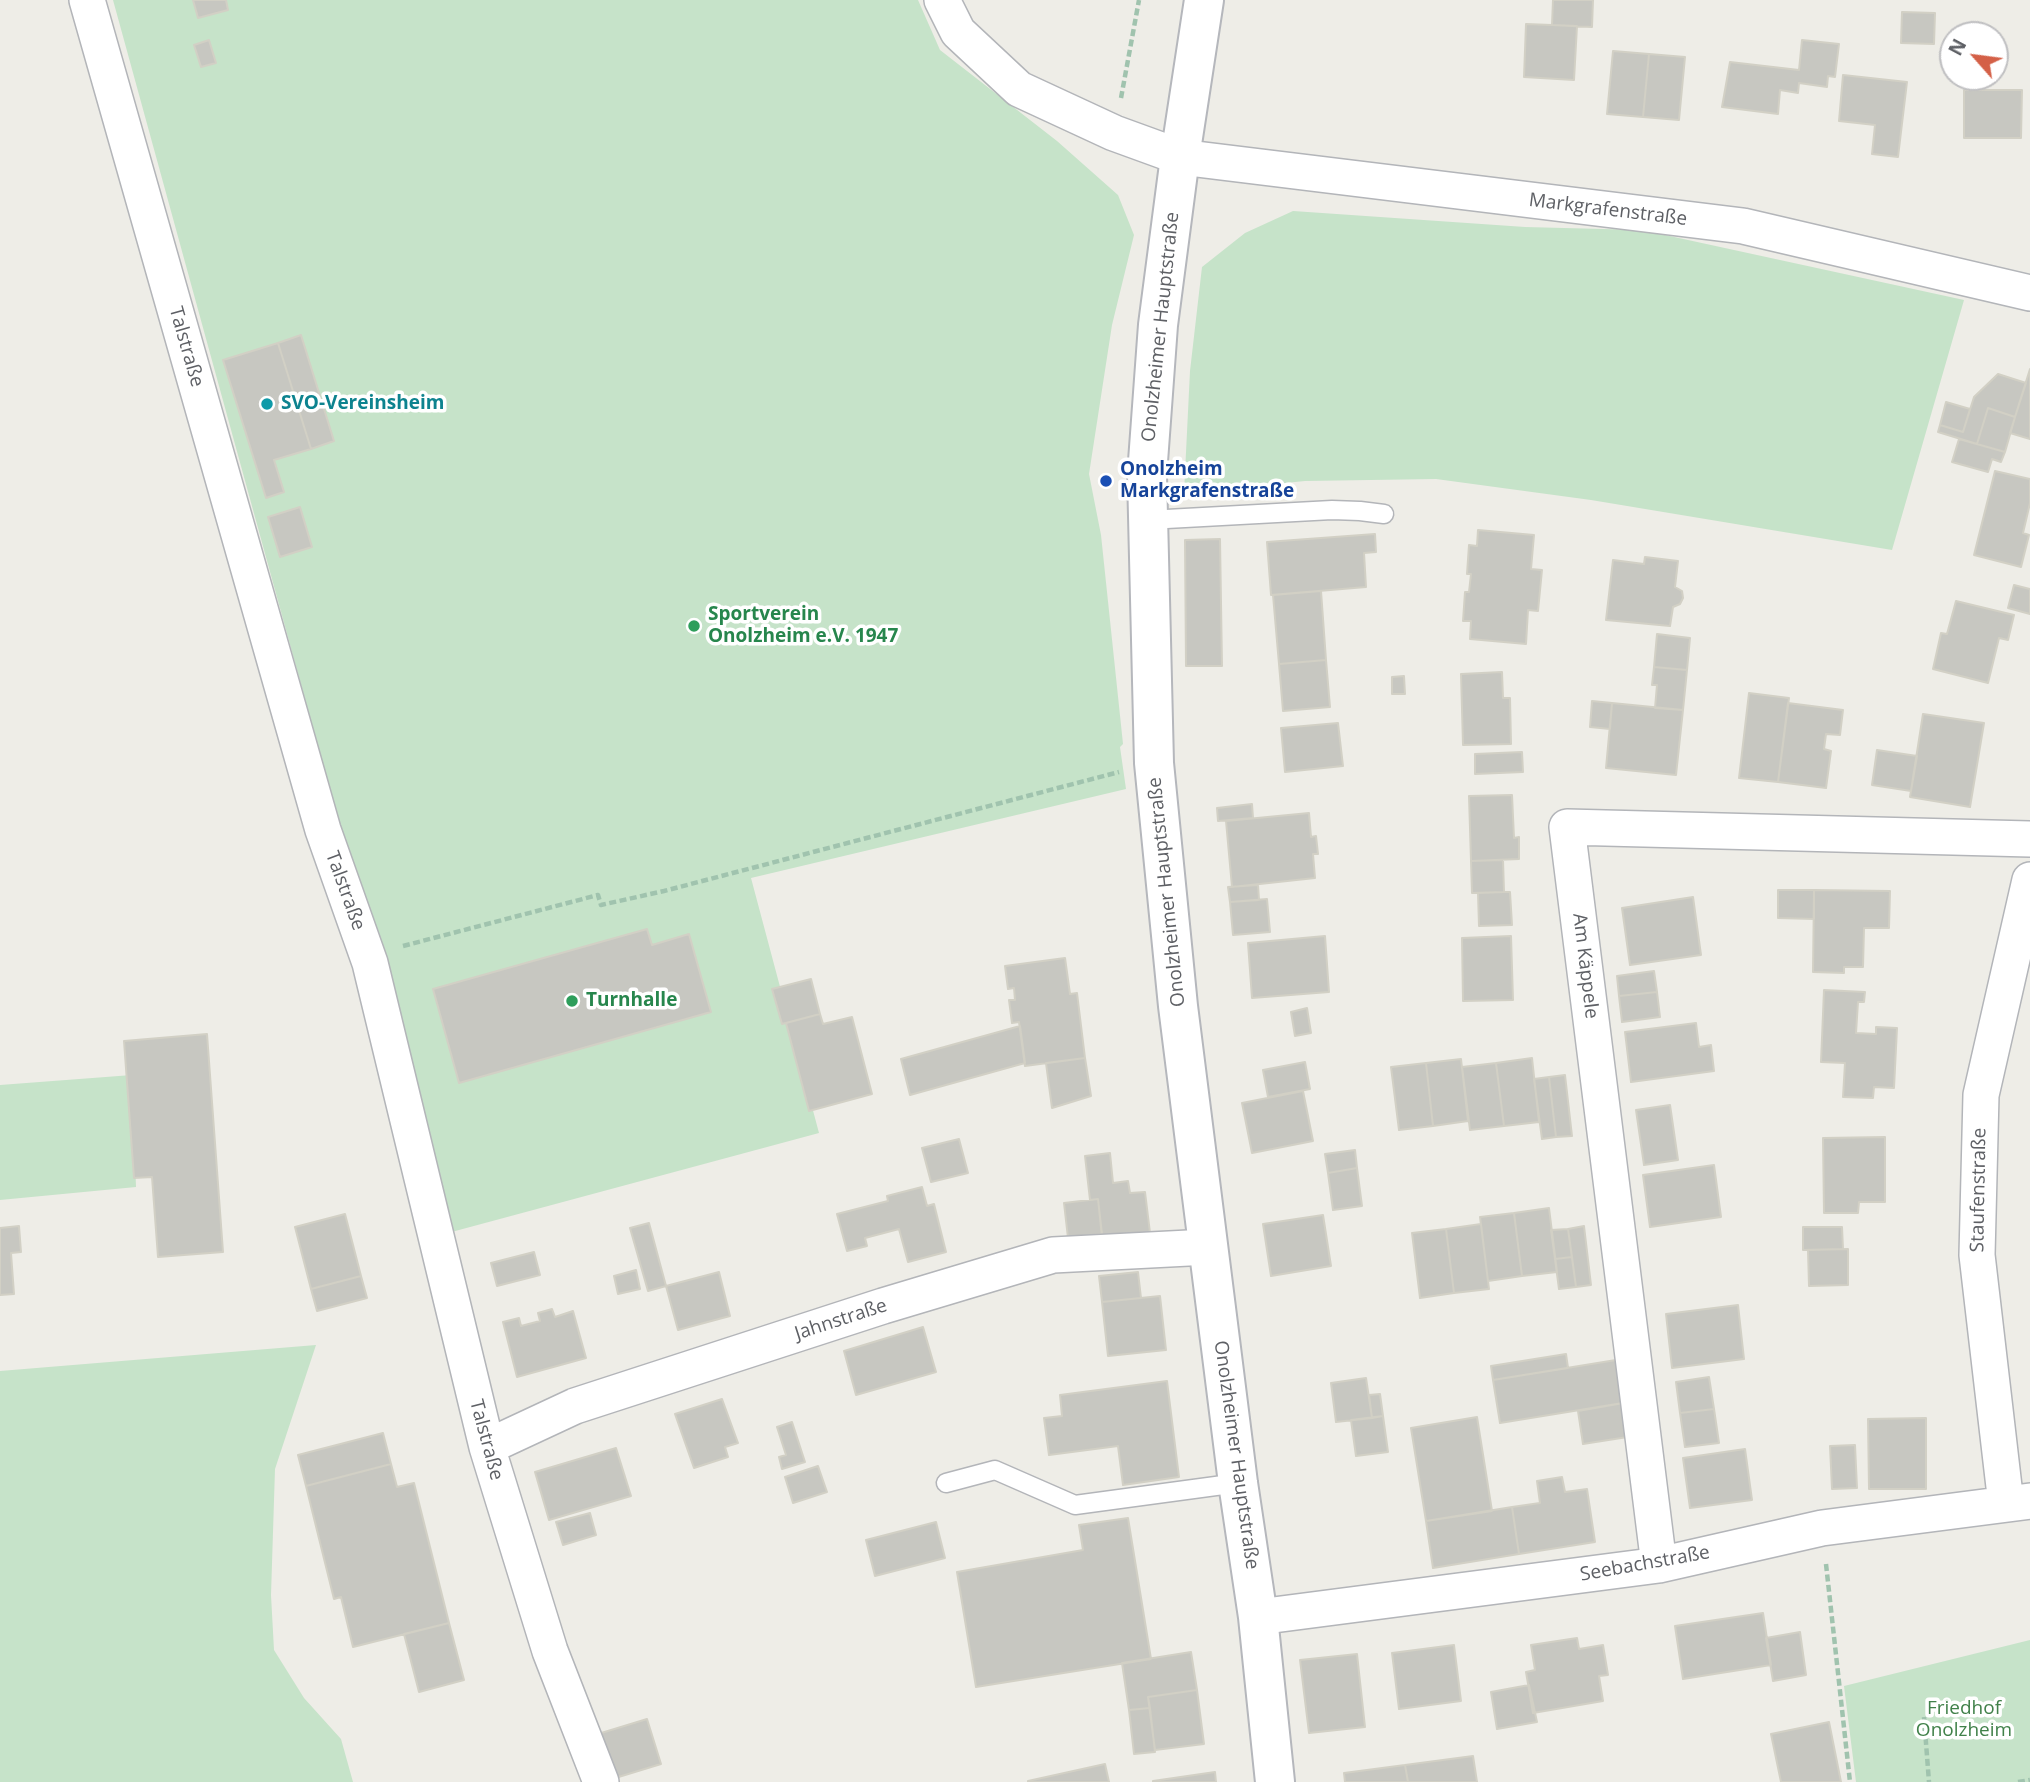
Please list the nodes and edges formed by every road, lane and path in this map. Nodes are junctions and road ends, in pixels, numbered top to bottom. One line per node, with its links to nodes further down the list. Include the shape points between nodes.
1 (87, 0): 13 (street, Talstraße, via 323,830)
2 (942, 0): 5 (street, Markgrafenstraße, via 958,32 1018,89)
3 (1139, 0): 5 (path)
4 (1204, 0): 6 (main road, Onolzheimer Hauptstraße)
5 (1114, 133): 6 (street, Markgrafenstraße)
6 (1180, 157): 7 (street, Markgrafenstraße, via 1744,226); 9 (main road, Onolzheimer Hauptstraße, via 1158,326)
7 (2030, 293)
8 (1384, 514): 9 (lane, via 1332,510)
9 (1148, 520): 10 (main road, Onolzheimer Hauptstraße)
10 (1154, 763): 13 (path, via 664,891 601,905 598,895); 15 (main road, Onolzheimer Hauptstraße)
11 (2030, 839): 21 (street, Am Käppele, via 1567,827)
12 (2030, 880): 14 (street, Staufenstraße)
13 (368, 955): 16 (street, Talstraße)
14 (2017, 1000): 19 (street, Staufenstraße, via 1981,1095 1977,1255)
15 (1208, 1247): 16 (street, Jahnstraße, via 1053,1255 575,1406); 18 (main road, Onolzheimer Hauptstraße)
16 (487, 1447): 25 (street, Talstraße, via 550,1651)
17 (946, 1483): 18 (lane, via 995,1470 1075,1505)
18 (1238, 1483): 22 (main road, Onolzheimer Hauptstraße)
19 (2018, 1502): 20 (street, Seebachstraße)
20 (1822, 1528): 21 (street, Seebachstraße); 27 (path)
21 (1659, 1565): 22 (street, Seebachstraße)
22 (1258, 1617): 26 (main road, Onolzheimer Hauptstraße)
23 (1924, 1717): 28 (path)
24 (2030, 1780): 29 (path)
25 (601, 1782)
26 (1275, 1782)
27 (1850, 1782)
28 (1929, 1782)
29 (2018, 1782)

